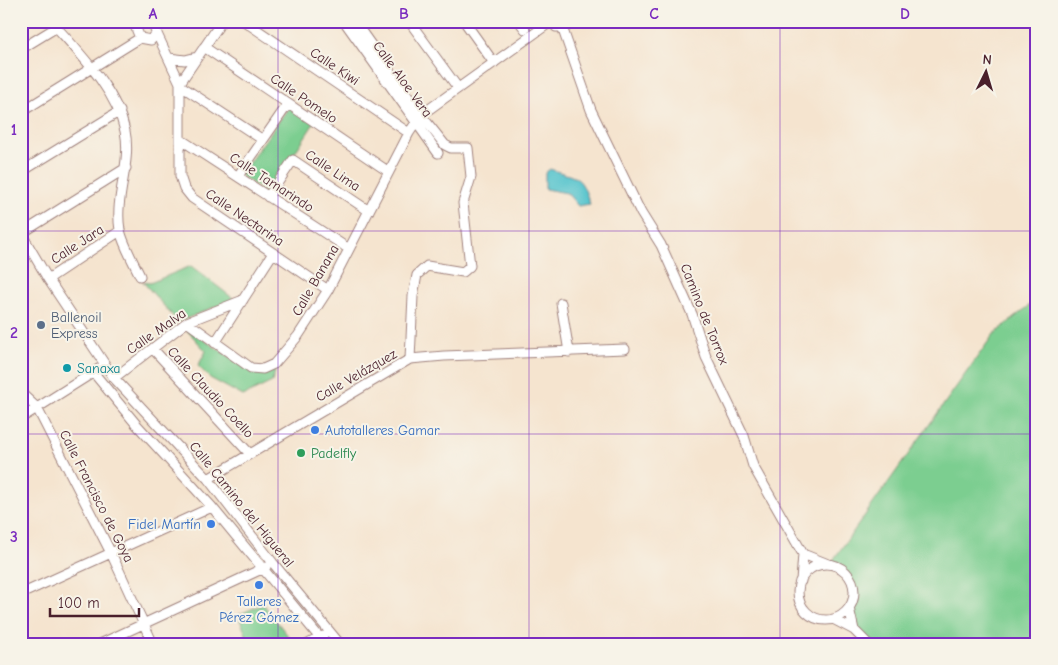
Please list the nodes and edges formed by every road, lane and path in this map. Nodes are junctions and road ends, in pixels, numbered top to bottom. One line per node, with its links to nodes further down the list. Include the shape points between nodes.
1 (133, 21): 14 (street)
2 (151, 21): 13 (street, Calle Nectarina)
3 (222, 21): 15 (street)
4 (244, 21): 27 (street, Calle Kiwi)
5 (344, 21): 26 (street, Calle Aloe Vera)
6 (354, 21): 26 (street, Calle Aloe Vera)
7 (409, 21): 22 (street)
8 (464, 21): 19 (street)
9 (572, 21): 12 (street)
10 (548, 22): 12 (street); 19 (street)
11 (54, 24): 16 (street); 20 (street)
12 (562, 27): 62 (street, Camino de Torrox, via 591,110 641,213 661,244 692,314 706,357 744,436 753,466)
13 (157, 33): 14 (street, via 152,40); 18 (street, Calle Nectarina)
14 (140, 38): 20 (street)
15 (204, 48): 17 (street); 23 (street, Calle Pomelo)
16 (21, 49)
17 (197, 57): 18 (street, via 185,60); 21 (street)
18 (169, 58): 21 (street, Calle Nectarina)
19 (494, 63): 22 (street)
20 (92, 66): 24 (street); 25 (street)
21 (180, 84): 28 (street, Calle Nectarina); 29 (street)
22 (458, 88): 26 (street)
23 (288, 104): 29 (street); 33 (street, Calle Pomelo)
24 (120, 111): 31 (street, via 126,133); 32 (street)
25 (21, 112)
26 (419, 118): 27 (street, Calle Banana); 30 (street, Calle Aloe Vera); 51 (street, Calle Aloe Vera, via 445,145 468,148 471,177 463,202 470,266 463,272 427,266 417,275)
27 (410, 133): 33 (street, Calle Banana)
28 (180, 138): 34 (street, Calle Tamarindo); 40 (street, Calle Nectarina, via 180,176 192,198)
29 (263, 140): 34 (street)
30 (438, 153)
31 (126, 168): 37 (street, via 119,206); 38 (street)
32 (21, 172)
33 (390, 172): 36 (street, Calle Banana)
34 (238, 176): 35 (street, Calle Tamarindo)
35 (268, 196): 36 (street, Calle Lima, via 293,160); 39 (street, Calle Tamarindo)
36 (369, 211): 39 (street, Calle Banana)
37 (120, 231): 41 (street); 42 (street, Calle Jara)
38 (21, 233): 42 (street, Calle Camino del Higueral)
39 (349, 250): 43 (street, Calle Banana)
40 (273, 253): 43 (street, Calle Nectarina); 44 (street)
41 (140, 276)
42 (48, 279): 52 (street, Calle Camino del Higueral)
43 (328, 290): 47 (street, Calle Banana, via 298,336 274,364 263,370 251,368)
44 (243, 300): 46 (street, Calle Malva); 47 (street)
45 (561, 302): 50 (street)
46 (187, 322): 47 (street, Calle Banana); 48 (street, Calle Malva)
47 (215, 343)
48 (153, 349): 54 (street, Calle Malva); 58 (street, Calle Claudio Coello)
49 (626, 349): 50 (street, Calle Velázquez)
50 (568, 352): 51 (street, Calle Velázquez)
51 (410, 359): 58 (street, Calle Velázquez)
52 (105, 364): 53 (street); 54 (street, Calle Camino del Higueral)
53 (93, 372): 56 (street); 60 (street, Calle Camino del Higueral)
54 (114, 378): 59 (street, Calle Camino del Higueral)
55 (21, 393): 56 (street, Calle Francisco de Goya)
56 (37, 408): 57 (street); 61 (street, Calle Francisco de Goya)
57 (21, 418)
58 (250, 454): 59 (street, Calle Velázquez)
59 (208, 479): 63 (street, Calle Camino del Higueral)
60 (212, 507): 61 (street); 65 (street, Calle Camino del Higueral)
61 (111, 553): 67 (street); 70 (street, Calle Francisco de Goya)
62 (803, 554): 64 (street); 66 (street)
63 (273, 563): 65 (street); 72 (street, Calle Camino del Higueral)
64 (830, 565): 66 (street, via 812,569); 68 (street, via 846,573 852,581 853,599)
65 (263, 569): 70 (street); 73 (street, Calle Camino del Higueral)
66 (801, 581): 69 (street, via 798,591 803,608 817,618)
67 (21, 594)
68 (849, 608): 69 (street); 71 (street)
69 (834, 619): 71 (street)
70 (143, 623): 74 (street); 75 (street, Calle Francisco de Goya)
71 (854, 630): 78 (street)
72 (330, 633): 73 (street); 77 (street, Calle Camino del Higueral)
73 (322, 641): 76 (street)
74 (100, 644)
75 (153, 644)
76 (308, 644)
77 (340, 644)
78 (868, 644)

